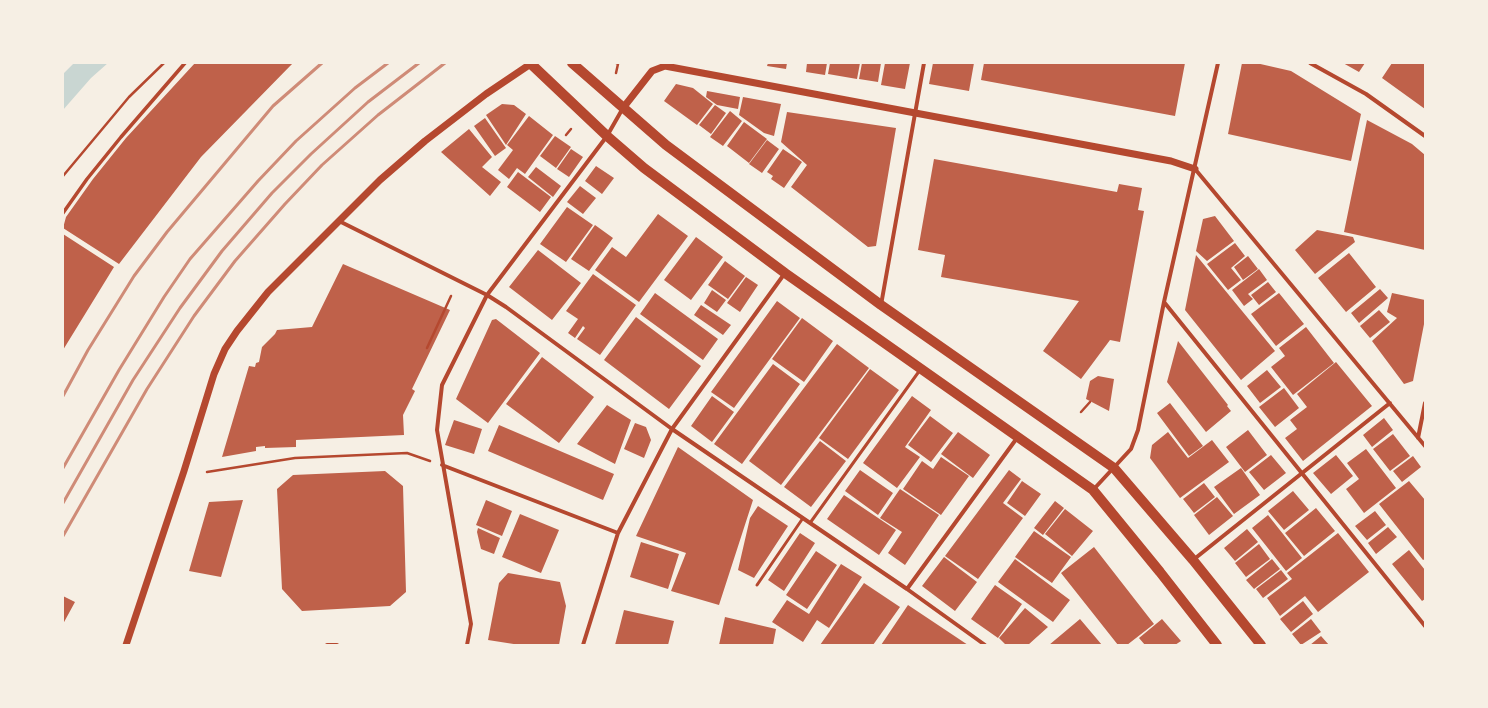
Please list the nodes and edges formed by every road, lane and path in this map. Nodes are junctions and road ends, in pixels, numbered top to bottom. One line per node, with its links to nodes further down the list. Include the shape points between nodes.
1 (164, 63): 17 (path, via 130,97)
2 (185, 63): 18 (street, via 121,137)
3 (531, 63): 14 (main road); 19 (street, via 425,141)
4 (572, 63): 10 (main road)
5 (618, 63): 9 (path)
6 (924, 63): 11 (street)
7 (1218, 63): 16 (street)
8 (1310, 63): 15 (street, via 1366,94)
9 (616, 73)
10 (623, 108): 11 (street, via 652,71 665,66); 14 (street); 24 (main road, via 666,145)
11 (916, 112): 16 (street, via 1171,161); 24 (street)
12 (571, 129): 13 (path)
13 (566, 135)
14 (607, 136): 20 (main road, via 644,168); 21 (street)
15 (1425, 136)
16 (1195, 169): 23 (street); 29 (street)
17 (63, 176)
18 (63, 213)
19 (339, 220): 21 (street); 48 (street, via 268,292 225,349 214,374)
20 (785, 272): 26 (main road); 31 (street)
21 (487, 295): 31 (street); 35 (street, via 442,385 436,430)
22 (451, 296): 25 (path)
23 (1164, 302): 36 (street, via 1138,430 1131,449); 38 (street)
24 (881, 305): 36 (main road)
25 (427, 348)
26 (921, 369): 32 (main road); 41 (lane)
27 (1090, 402): 30 (path)
28 (1425, 403): 33 (street)
29 (1390, 404): 33 (street); 38 (street)
30 (1081, 412)
31 (672, 429): 40 (street); 42 (street)
32 (1017, 438): 39 (main road); 45 (street)
33 (1418, 438): 34 (street)
34 (1425, 446)
35 (442, 465): 37 (path, via 407,453 295,458); 42 (street); 51 (street, via 471,624)
36 (1114, 468): 39 (street); 43 (main road)
37 (207, 472)
38 (1302, 473): 43 (street); 46 (street)
39 (1092, 490): 47 (main road)
40 (802, 518): 41 (street); 44 (lane)
41 (810, 523): 45 (street)
42 (618, 533): 52 (street)
43 (1193, 560): 54 (main road)
44 (757, 585)
45 (907, 589): 53 (street)
46 (1425, 626)
47 (1215, 644)
48 (126, 645)
49 (327, 645): 50 (street)
50 (336, 645)
51 (467, 645)
52 (583, 645)
53 (985, 645)
54 (1261, 645)

